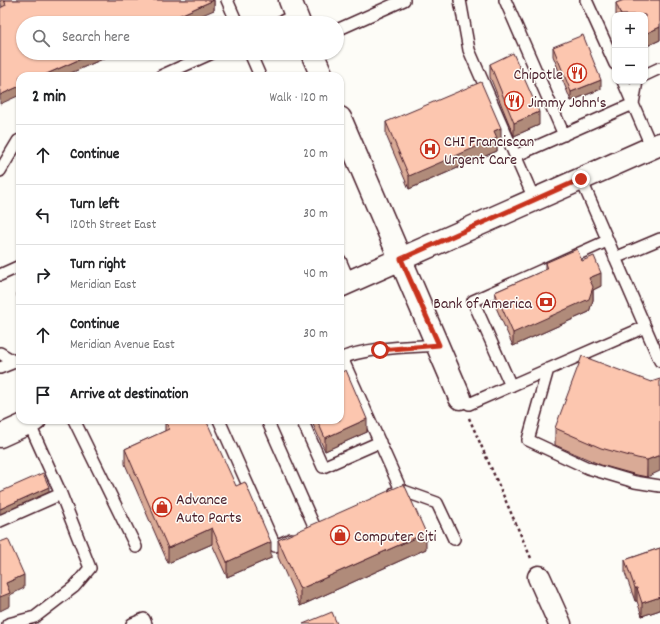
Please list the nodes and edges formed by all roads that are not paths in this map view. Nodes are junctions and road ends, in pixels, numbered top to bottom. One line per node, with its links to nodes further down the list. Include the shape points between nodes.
1 (227, 0): 6 (lane)
2 (404, 0): 7 (lane)
3 (460, 0): 24 (lane, via 469,50)
4 (504, 0): 21 (lane)
5 (586, 0): 8 (lane)
6 (234, 16)
7 (344, 27)
8 (612, 57)
9 (196, 60): 13 (lane)
10 (253, 60): 14 (lane)
11 (315, 60): 15 (street)
12 (660, 68): 16 (lane)
13 (170, 72)
14 (258, 72)
15 (320, 72)
16 (648, 74)
17 (624, 84): 19 (lane)
18 (636, 84): 19 (lane)
19 (633, 104): 21 (lane); 23 (lane)
20 (344, 127): 31 (street)
21 (564, 135): 24 (lane)
22 (16, 146): 25 (lane)
23 (656, 146): 26 (street)
24 (515, 156): 27 (lane)
25 (0, 171)
26 (581, 179): 27 (street); 29 (lane)
27 (535, 201): 31 (street)
28 (660, 239): 30 (lane)
29 (608, 241): 30 (lane); 45 (lane, via 473,301)
30 (615, 258): 35 (lane)
31 (401, 259): 34 (street); 36 (street)
32 (16, 268): 33 (lane)
33 (0, 276)
34 (345, 284)
35 (645, 327): 41 (lane); 44 (lane)
36 (439, 345): 38 (lane, via 380,350); 46 (street)
37 (0, 353): 39 (lane)
38 (344, 357)
39 (16, 361)
40 (16, 361): 43 (lane)
41 (660, 361)
42 (344, 364): 54 (lane)
43 (0, 368)
44 (548, 369): 45 (lane); 55 (lane, via 528,440 588,468 635,482)
45 (510, 386): 46 (lane, via 469,404)
46 (460, 398)
47 (26, 424): 53 (street)
48 (33, 424): 57 (lane)
49 (76, 424): 61 (lane)
50 (221, 424): 51 (lane, via 275,546 312,530)
51 (269, 424)
52 (304, 424): 54 (lane, via 323,467)
53 (0, 436)
54 (380, 442): 56 (lane)
55 (660, 486)
56 (401, 490): 58 (lane); 60 (lane, via 437,503)
57 (60, 494): 59 (lane); 63 (lane, via 90,568 74,587 35,617)
58 (387, 497)
59 (0, 521)
60 (454, 539)
61 (136, 547)
62 (539, 577): 66 (street)
63 (8, 624)
64 (132, 624): 65 (lane, via 144,619)
65 (146, 624)
66 (560, 624)

